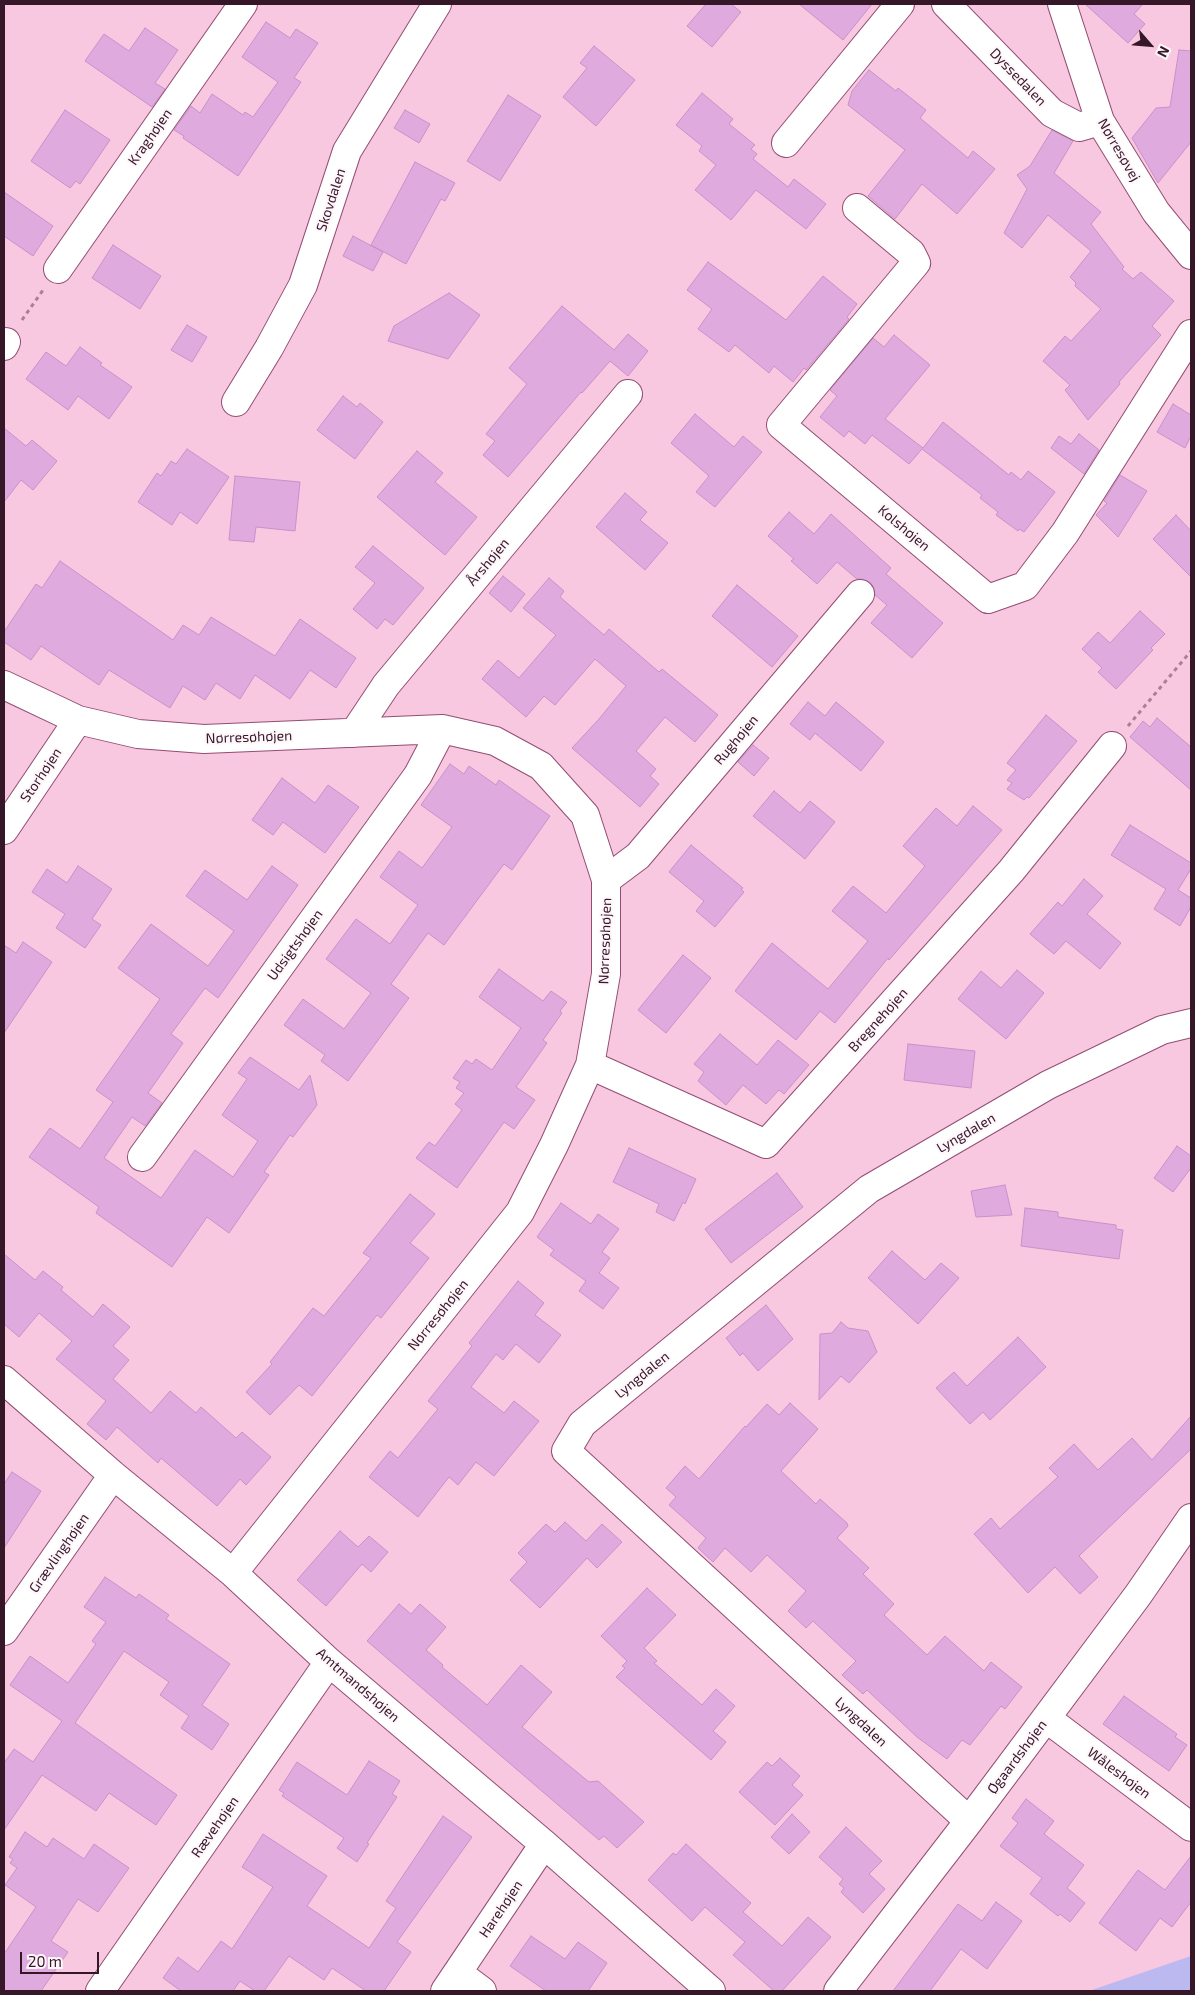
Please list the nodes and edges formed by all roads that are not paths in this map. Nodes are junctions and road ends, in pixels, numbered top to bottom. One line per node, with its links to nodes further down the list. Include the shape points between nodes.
1 (243, 4): 10 (street, Kraghøjen)
2 (437, 4): 13 (street, Skovdalen, via 347,151 303,285)
3 (900, 4): 7 (street)
4 (946, 4): 6 (street, Dyssedalen, via 1052,113 1079,128)
5 (1062, 4): 6 (street, Nørresøvej)
6 (1100, 120): 9 (street, Nørresøvej, via 1156,212)
7 (786, 143)
8 (857, 208): 11 (street, Kolshøjen, via 911,253 916,263 782,425 988,599 1025,586 1065,533)
9 (1191, 255)
10 (58, 270)
11 (1191, 334)
12 (628, 394): 18 (street, Årshøjen, via 386,685)
13 (236, 402)
14 (860, 594): 21 (street, Rughøjen, via 638,856)
15 (4, 685): 16 (street, Nørresøhøjen)
16 (78, 720): 18 (street, Nørresøhøjen, via 138,734 204,739); 20 (street, Storhøjen)
17 (442, 729): 18 (street, Nørresøhøjen); 21 (street, Nørresøhøjen, via 495,741 541,766 585,815); 24 (street, Udsigtshøjen, via 418,776)
18 (354, 733)
19 (1112, 746): 23 (street, Bregnehøjen, via 1011,871 766,1144)
20 (4, 830)
21 (606, 880): 23 (street, Nørresøhøjen, via 606,974)
22 (1191, 1023): 32 (street, Lyngdalen, via 1162,1030 1048,1085 869,1189 582,1424 566,1451)
23 (590, 1065): 28 (street, Nørresøhøjen, via 520,1212)
24 (142, 1158)
25 (4, 1380): 26 (street, Amtmandshøjen)
26 (113, 1475): 28 (street, Amtmandshøjen); 29 (street, Grævlinghøjen)
27 (1191, 1518): 31 (street, Øgaardshøjen)
28 (233, 1573): 30 (street, Amtmandshøjen)
29 (4, 1631)
30 (329, 1662): 34 (street, Amtmandshøjen); 36 (street, Rævehøjen)
31 (1046, 1718): 32 (street, Øgaardshøjen); 33 (street, Wåleshøjen)
32 (969, 1821): 39 (street, Øgaardshøjen)
33 (1191, 1827)
34 (544, 1844): 35 (street, Harehøjen); 38 (street, Amtmandshøjen)
35 (452, 1982): 37 (street, Harehøjen)
36 (100, 1991)
37 (482, 1991)
38 (711, 1991)
39 (838, 1991)

